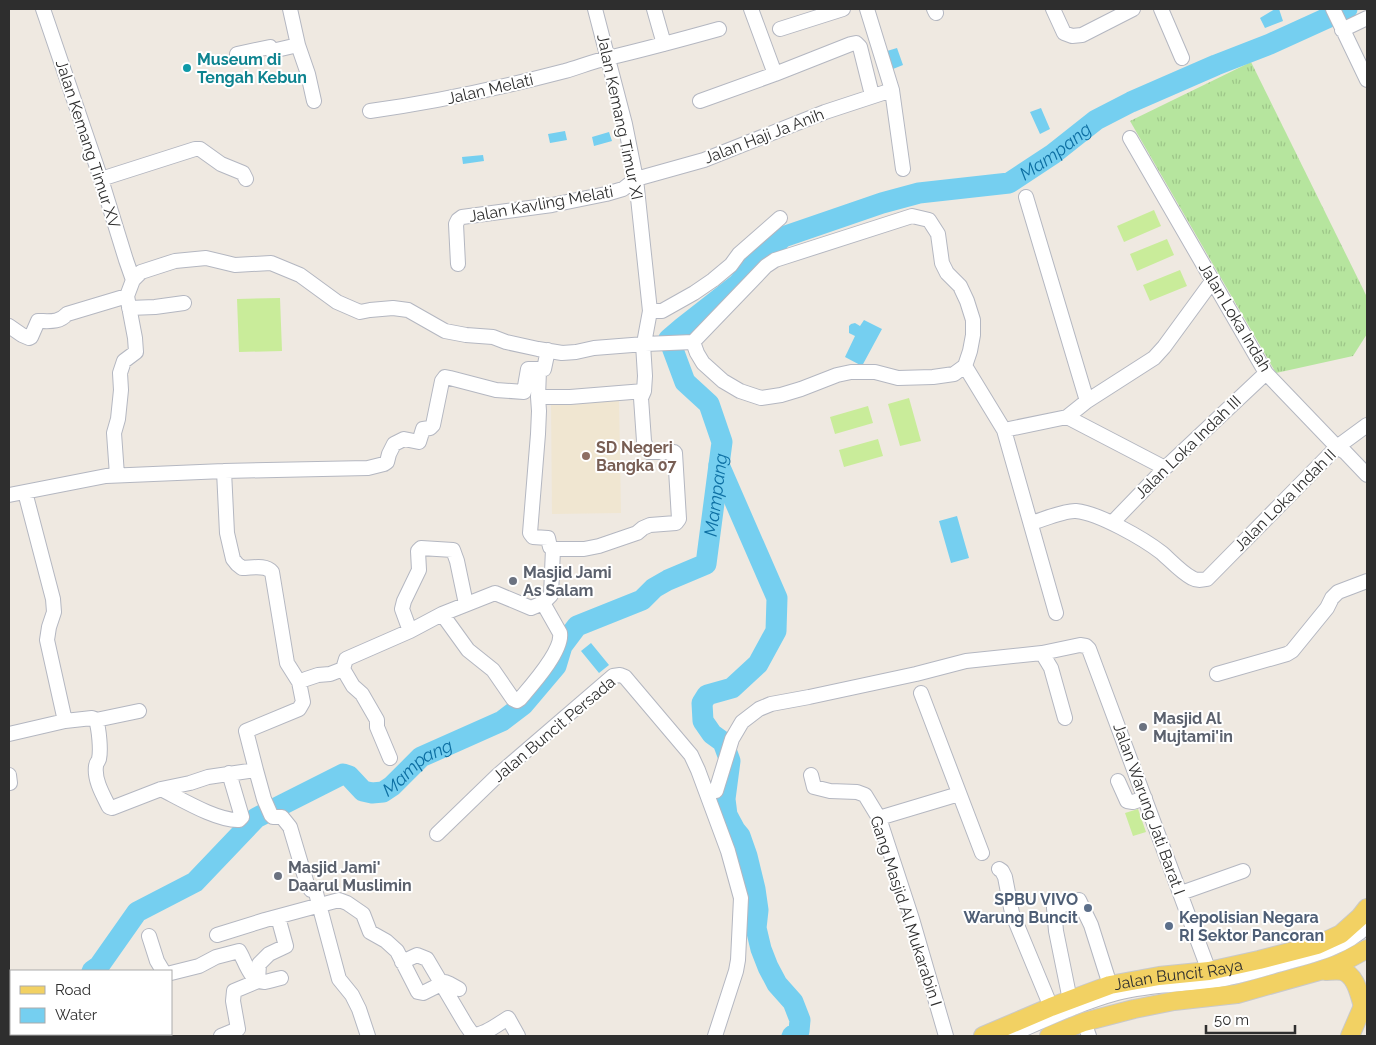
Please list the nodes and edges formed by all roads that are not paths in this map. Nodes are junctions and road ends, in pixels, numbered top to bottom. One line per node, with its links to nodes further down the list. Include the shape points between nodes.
1 (43, 9): 29 (street, Jalan Kemang Timur XV)
2 (290, 9): 16 (street)
3 (595, 9): 18 (street, Jalan Kemang Timur XI)
4 (654, 9): 15 (street)
5 (751, 9): 20 (street)
6 (843, 9): 14 (street)
7 (868, 9): 23 (street)
8 (1053, 9): 9 (street, via 1064,33 1072,36 1082,35)
9 (1133, 9)
10 (1161, 9): 19 (street)
11 (1367, 18): 12 (street)
12 (1338, 20): 21 (street)
13 (719, 29): 15 (street, Jalan Melati)
14 (780, 29)
15 (664, 44): 18 (street, Jalan Melati)
16 (298, 46): 17 (street, via 272,51 270,47); 24 (street)
17 (238, 54)
18 (607, 58): 26 (street, Jalan Melati, via 456,97); 31 (street, Jalan Kemang Timur XI)
19 (1182, 58)
20 (776, 74): 22 (street, via 856,43 860,47); 25 (street)
21 (1367, 80)
22 (871, 90)
23 (892, 90): 28 (street); 31 (street, Jalan Haji Ja Anih, via 825,112 704,160)
24 (314, 101)
25 (700, 101)
26 (370, 111)
27 (1130, 138): 36 (street, Jalan Loka Indah)
28 (903, 169)
29 (101, 179): 30 (street, via 195,149 243,173); 35 (street, Jalan Kemang Timur XV)
30 (246, 179)
31 (636, 179): 34 (street, Jalan Kavling Melati, via 623,189 606,194 552,205 462,216 456,224); 39 (street, Jalan Kemang Timur XI)
32 (1026, 197): 49 (street)
33 (780, 218): 39 (street, via 713,280)
34 (458, 264)
35 (132, 278): 37 (street); 43 (street, via 175,261 206,258 235,265 271,263 300,275 337,302 360,312 393,308 408,310 445,331 493,337)
36 (1213, 280): 46 (street, Jalan Loka Indah); 49 (street, via 1154,358)
37 (128, 302): 38 (street, via 155,307); 40 (street, via 67,314 56,321 38,321 29,338); 56 (street, via 136,352 124,361 120,373 121,390 114,433)
38 (184, 303)
39 (649, 316): 41 (street, Jalan Kemang Timur XI)
40 (9, 326)
41 (647, 342): 42 (street); 43 (street, via 576,352); 47 (street, Jalan Kemang Timur XI)
42 (687, 342): 44 (street, via 723,381 761,398 851,372 875,372 898,378 933,377 954,374); 44 (street, via 775,260 912,216 929,220 938,234 942,263 967,301 973,320 973,336)
43 (548, 350): 45 (street, via 545,367)
44 (965, 366): 52 (street)
45 (539, 370): 48 (street); 55 (street, via 528,369 524,392 496,390 445,378 433,425 423,429 420,442 404,439 394,444 384,464 368,468)
46 (1266, 373): 53 (street, Jalan Loka Indah); 54 (street, Jalan Loka Indah III)
47 (644, 391): 48 (street); 62 (street, Jalan Kemang Timur XI, via 641,398 644,442 649,452 675,453 680,519 650,525 600,546)
48 (538, 397): 62 (street, via 530,533 533,537 548,538 550,547)
49 (1087, 401): 50 (street)
50 (1067, 417): 52 (street); 54 (street)
51 (1367, 425): 53 (street, Jalan Loka Indah II)
52 (1004, 430): 60 (street)
53 (1337, 447): 57 (street, Jalan Loka Indah); 61 (street, Jalan Loka Indah II, via 1207,580 1192,578 1160,552)
54 (1165, 468): 61 (street, Jalan Loka Indah III)
55 (224, 471): 56 (street); 72 (street, via 233,559 242,568 264,567 272,572 287,663)
56 (116, 475): 58 (street)
57 (1367, 475)
58 (25, 492): 59 (street); 77 (street, via 53,599 54,612 47,640)
59 (9, 495)
60 (1031, 523): 61 (street, via 1076,511); 66 (street)
61 (1112, 523)
62 (554, 549): 64 (street, via 550,595)
63 (1367, 581): 71 (street, via 1338,592 1292,651)
64 (543, 603): 65 (street, via 531,608 495,593); 67 (street, via 561,637 552,659 517,700 493,670 468,650)
65 (466, 604): 67 (street); 68 (street, via 453,550 421,548 418,551 419,570 402,609)
66 (1056, 613)
67 (442, 614): 68 (street)
68 (410, 632): 70 (street, via 346,659)
69 (1042, 653): 75 (street, via 1051,668); 85 (street, via 966,660 759,709 742,722 732,739); 87 (street, Jalan Warung Jati Barat I, via 1080,645 1089,648)
70 (343, 669): 72 (street); 79 (street, via 376,720)
71 (1216, 674)
72 (299, 682): 80 (street, via 303,702 299,708 246,731)
73 (921, 693): 86 (street)
74 (139, 711): 76 (street)
75 (1065, 718)
76 (96, 720): 77 (street); 84 (street, via 99,742 97,778 109,807)
77 (65, 721): 78 (street)
78 (9, 734)
79 (390, 758)
80 (256, 770): 81 (street); 94 (street, via 268,810 273,817 282,817 290,828 307,884 310,890 315,891)
81 (229, 773): 84 (street); 84 (street, via 242,816 239,820 218,816)
82 (811, 775): 88 (street, Gang Masjid Al Mukarabin I, via 814,787 865,795)
83 (1118, 781): 87 (street, via 1127,802)
84 (160, 789)
85 (716, 791)
86 (959, 794): 88 (street); 90 (street)
87 (1145, 798): 93 (street, Jalan Warung Jati Barat I)
88 (879, 818): 121 (street, Gang Masjid Al Mukarabin I)
89 (437, 834): 120 (street, Jalan Buncit Persada, via 498,775 613,676 625,676 691,756 728,851 741,898 737,966)
90 (982, 853)
91 (999, 869): 115 (street, via 1004,877 1012,913)
92 (1243, 871): 93 (street)
93 (1181, 893): 104 (street, Jalan Warung Jati Barat I)
94 (319, 905): 96 (street); 102 (street, via 339,900 356,909 363,914 370,932 397,951); 118 (street, via 338,979 352,995)
95 (1367, 908): 104 (main road, Jalan Buncit Raya, via 1351,926 1330,940)
96 (278, 917): 99 (street); 108 (street, via 286,946 269,954 259,964)
97 (1367, 926): 123 (street, via 1359,934 1324,952 1229,978 1118,993 1082,1004)
98 (149, 936): 103 (street)
99 (217, 936)
100 (1367, 936): 124 (street, via 1338,955 1317,962 1223,987 1114,1001)
101 (1367, 949): 105 (main road, Jalan Buncit Raya)
102 (402, 962): 109 (street, via 417,955 427,958); 109 (street, via 418,992 423,993)
103 (162, 970)
104 (1209, 971): 110 (main road, Jalan Buncit Raya)
105 (1319, 972): 114 (main road, via 1342,971 1348,974 1359,991); 116 (main road, Jalan Buncit Raya, via 1237,994 1134,1009)
106 (172, 974): 108 (street, via 239,951)
107 (281, 978): 108 (street)
108 (258, 981): 117 (street, via 234,992 238,1029)
109 (441, 983): 111 (street); 119 (street, via 473,1035 508,1018)
110 (1110, 985): 113 (main road, Jalan Buncit Raya); 113 (street, via 1091,925 1079,900 1054,908)
111 (459, 989)
112 (1367, 989): 114 (main road)
113 (1070, 1000): 115 (main road, Jalan Buncit Raya)
114 (1363, 1006): 126 (main road)
115 (1051, 1007): 122 (main road, Jalan Buncit Raya)
116 (1086, 1029): 125 (main road, Jalan Buncit Raya)
117 (221, 1036)
118 (368, 1036)
119 (518, 1036)
120 (716, 1036)
121 (946, 1036)
122 (983, 1036)
123 (1008, 1036)
124 (1026, 1036)
125 (1050, 1036)
126 (1350, 1036)

